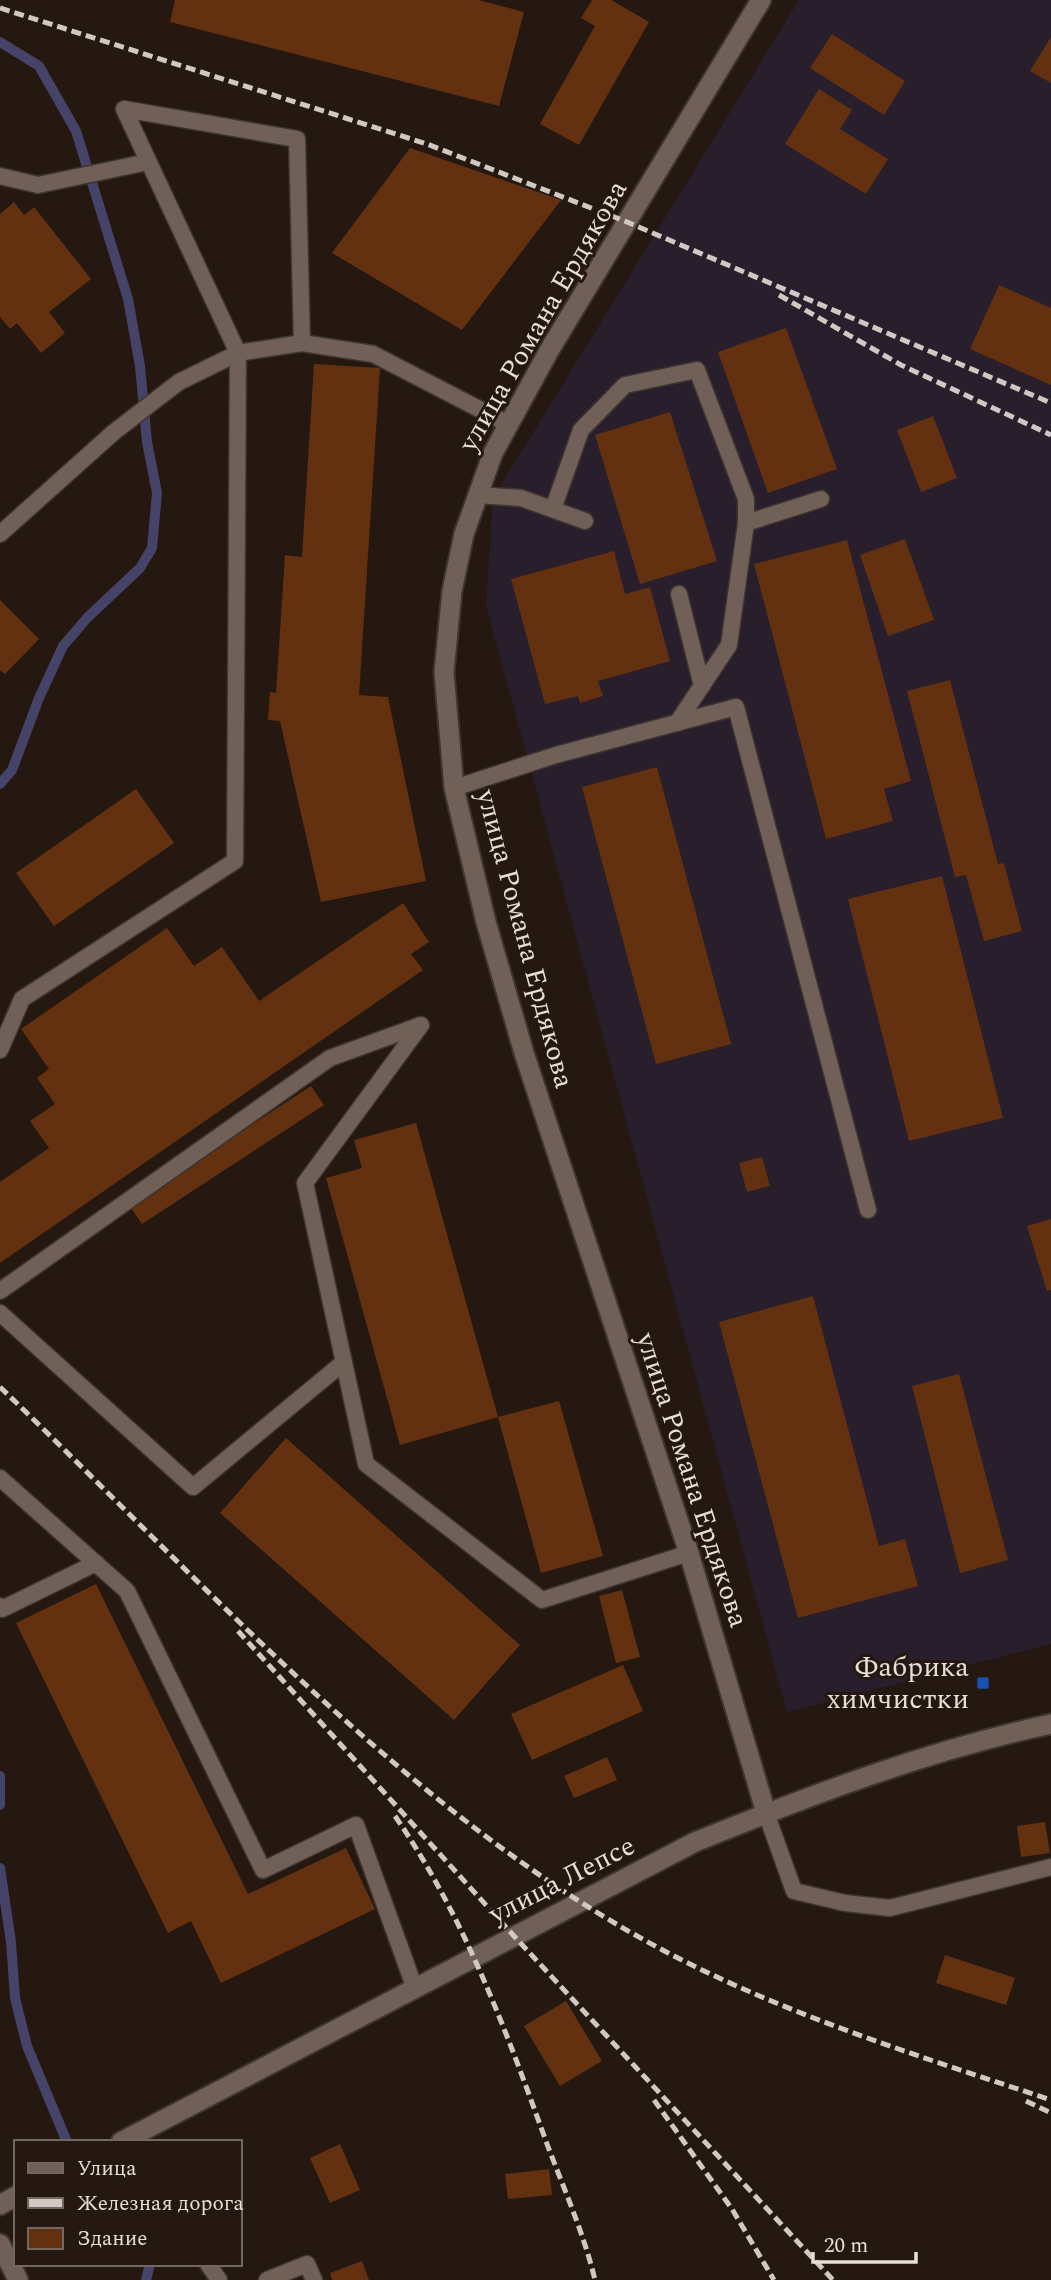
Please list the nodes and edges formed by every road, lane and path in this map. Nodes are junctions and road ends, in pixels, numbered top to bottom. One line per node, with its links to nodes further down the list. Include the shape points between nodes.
1 (761, 0): 6 (street, улица Романа Ердякова)
2 (148, 162): 3 (lane, via 38,185); 4 (lane, via 124,109 297,139); 5 (lane)
3 (0, 176)
4 (302, 344): 5 (lane); 6 (lane, via 373,354)
5 (238, 353): 12 (lane, via 179,382 114,432); 17 (lane, via 235,861 22,999)
6 (508, 424): 7 (street, улица Романа Ердякова)
7 (477, 495): 9 (lane, via 521,498); 16 (street, улица Романа Ердякова, via 452,591 444,672)
8 (821, 499): 11 (lane)
9 (553, 509): 10 (lane); 11 (lane, via 581,430 625,385 697,370 746,499)
10 (584, 521)
11 (746, 523): 14 (lane, via 729,645)
12 (0, 534)
13 (679, 594): 14 (lane)
14 (702, 686): 15 (lane)
15 (677, 723): 16 (lane); 18 (lane, via 736,708)
16 (454, 788): 23 (street, улица Романа Ердякова, via 524,1053)
17 (0, 1051)
18 (868, 1210)
19 (0, 1292): 21 (lane, via 330,1058 421,1025 305,1183)
20 (0, 1313): 21 (lane, via 193,1487)
21 (344, 1362): 23 (lane, via 366,1464 542,1600)
22 (0, 1478): 24 (lane)
23 (689, 1553): 27 (street, улица Романа Ердякова)
24 (96, 1563): 25 (lane, via 2,1609); 29 (lane, via 127,1591 263,1870 356,1825)
25 (0, 1606)
26 (1051, 1724): 27 (street, улица Лепсе, via 980,1739)
27 (766, 1813): 28 (lane, via 794,1891 845,1903 890,1908); 29 (street, улица Лепсе, via 695,1842)
28 (1051, 1867)
29 (414, 1986): 30 (street, улица Лепсе)
30 (151, 2134): 31 (street, улица Лепсе)
31 (125, 2140)
32 (0, 2245): 33 (street)
33 (18, 2280)
34 (267, 2280): 35 (lane, via 307,2264)
35 (314, 2280)

